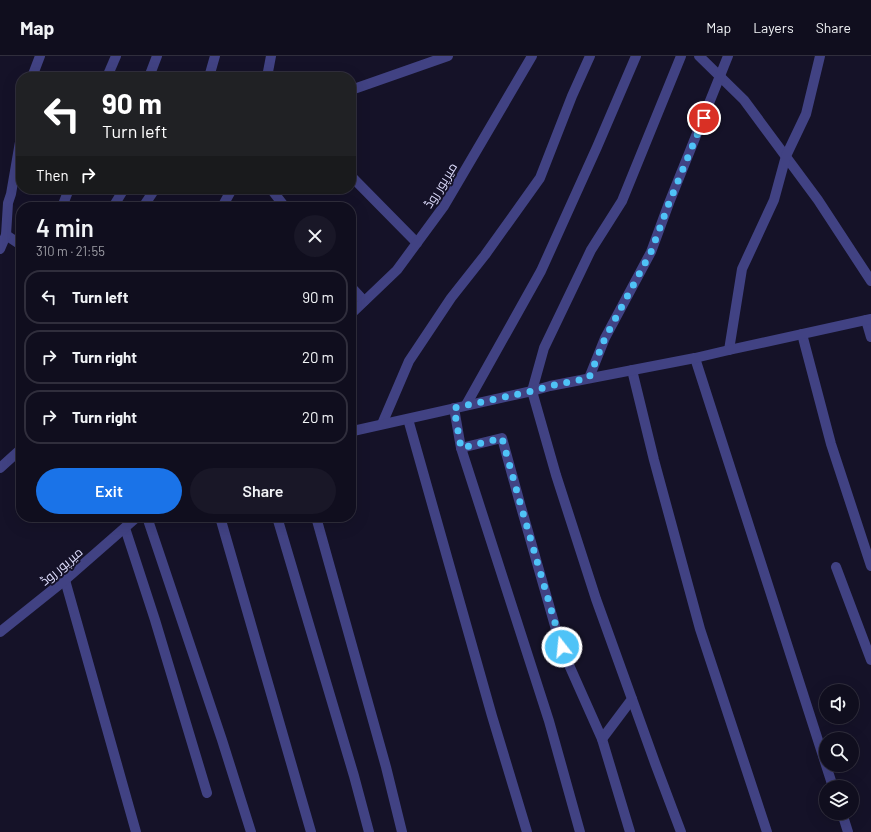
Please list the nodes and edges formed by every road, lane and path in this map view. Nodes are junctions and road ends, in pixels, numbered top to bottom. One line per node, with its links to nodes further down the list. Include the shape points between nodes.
1 (40, 56): 14 (street)
2 (116, 56): 15 (street)
3 (157, 56): 16 (street)
4 (215, 56): 17 (street)
5 (271, 56): 18 (street)
6 (448, 56): 20 (street)
7 (532, 56): 29 (street, میرپور روڈ, via 444,206)
8 (590, 56): 46 (street, via 540,178 451,298 409,361)
9 (636, 56): 43 (street, via 541,271)
10 (681, 56): 42 (street, via 622,201 591,250 544,348)
11 (699, 56): 19 (street)
12 (728, 56): 19 (street)
13 (820, 56): 21 (street, via 806,114)
14 (34, 72)
15 (109, 72)
16 (151, 72)
17 (210, 72)
18 (268, 72)
19 (721, 76): 21 (street, via 744,100); 41 (street, via 651,252 605,338)
20 (356, 88)
21 (786, 156): 31 (street); 38 (street, via 774,200 742,268)
22 (16, 165): 25 (street, via 11,194)
23 (356, 181): 29 (street)
24 (275, 194): 26 (street)
25 (4, 201): 27 (street)
26 (281, 202)
27 (6, 235): 28 (street); 30 (street)
28 (16, 242)
29 (416, 243): 33 (street, میرپور روڈ, via 397,270)
30 (0, 249)
31 (871, 282)
32 (356, 292): 33 (street)
33 (364, 301): 34 (street, میرپور روڈ)
34 (356, 309)
35 (869, 319): 36 (street); 37 (street)
36 (802, 334): 38 (street); 57 (street, via 831,444)
37 (871, 337)
38 (729, 350): 39 (street)
39 (695, 358): 40 (street); 64 (street)
40 (632, 370): 41 (street); 76 (street, via 700,629)
41 (589, 378): 42 (street)
42 (532, 391): 43 (street); 62 (street, via 596,599)
43 (466, 405): 44 (street)
44 (454, 408): 45 (street); 48 (street)
45 (408, 419): 46 (street); 72 (street)
46 (382, 424): 47 (street)
47 (356, 430)
48 (461, 448): 63 (street, via 502,438 562,647); 73 (street, via 549,721)
49 (16, 454): 50 (street)
50 (0, 468)
51 (131, 522): 56 (street, میرپور روڈ)
52 (149, 522): 68 (street)
53 (221, 522): 69 (street)
54 (278, 522): 70 (street)
55 (317, 522): 71 (street)
56 (124, 528): 59 (street, میرپور روڈ); 65 (street)
57 (871, 566)
58 (836, 567): 61 (street)
59 (65, 580): 60 (street, میرپور روڈ); 67 (street)
60 (0, 632)
61 (871, 660)
62 (632, 699): 63 (street); 75 (street)
63 (602, 740): 74 (street)
64 (831, 780)
65 (207, 792)
66 (844, 820): 77 (street)
67 (136, 832)
68 (251, 832)
69 (311, 832)
70 (369, 832)
71 (402, 832)
72 (527, 832)
73 (580, 832)
74 (630, 832)
75 (681, 832)
76 (767, 832)
77 (848, 832)

